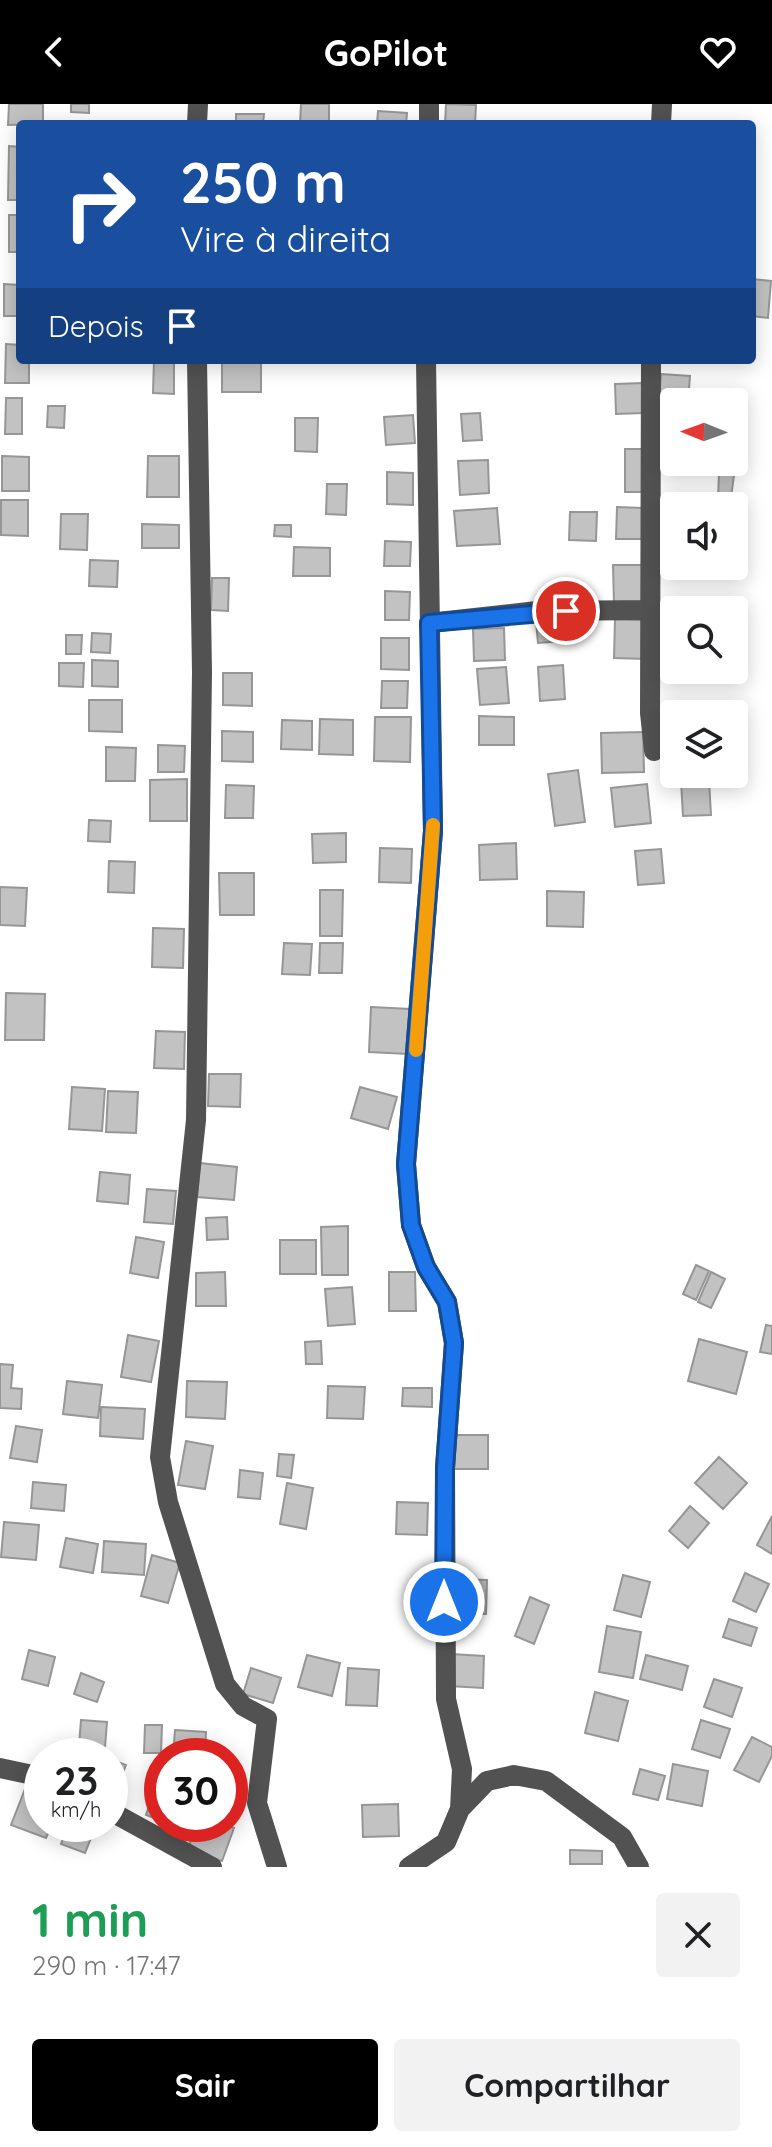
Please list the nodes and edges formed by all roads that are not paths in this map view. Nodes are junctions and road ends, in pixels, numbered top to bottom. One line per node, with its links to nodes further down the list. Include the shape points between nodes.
1 (198, 104): 2 (street)
2 (212, 104)
3 (197, 364): 14 (street, via 202,672 196,1120 160,1457 168,1502 225,1684 243,1706 267,1719 257,1803)
4 (426, 364): 7 (street)
5 (651, 364): 6 (street)
6 (652, 610): 7 (street, via 537,611); 8 (street)
7 (429, 623): 11 (street, via 433,831 406,1164 411,1225 426,1267 447,1302 454,1343 445,1468 444,1602 446,1699 462,1769)
8 (654, 751)
9 (0, 1768): 10 (street)
10 (24, 1773)
11 (460, 1809): 15 (street, via 446,1842); 16 (street, via 487,1781 514,1775 546,1781 622,1837)
12 (128, 1821): 13 (street)
13 (212, 1867)
14 (277, 1867)
15 (409, 1867)
16 (639, 1867)

